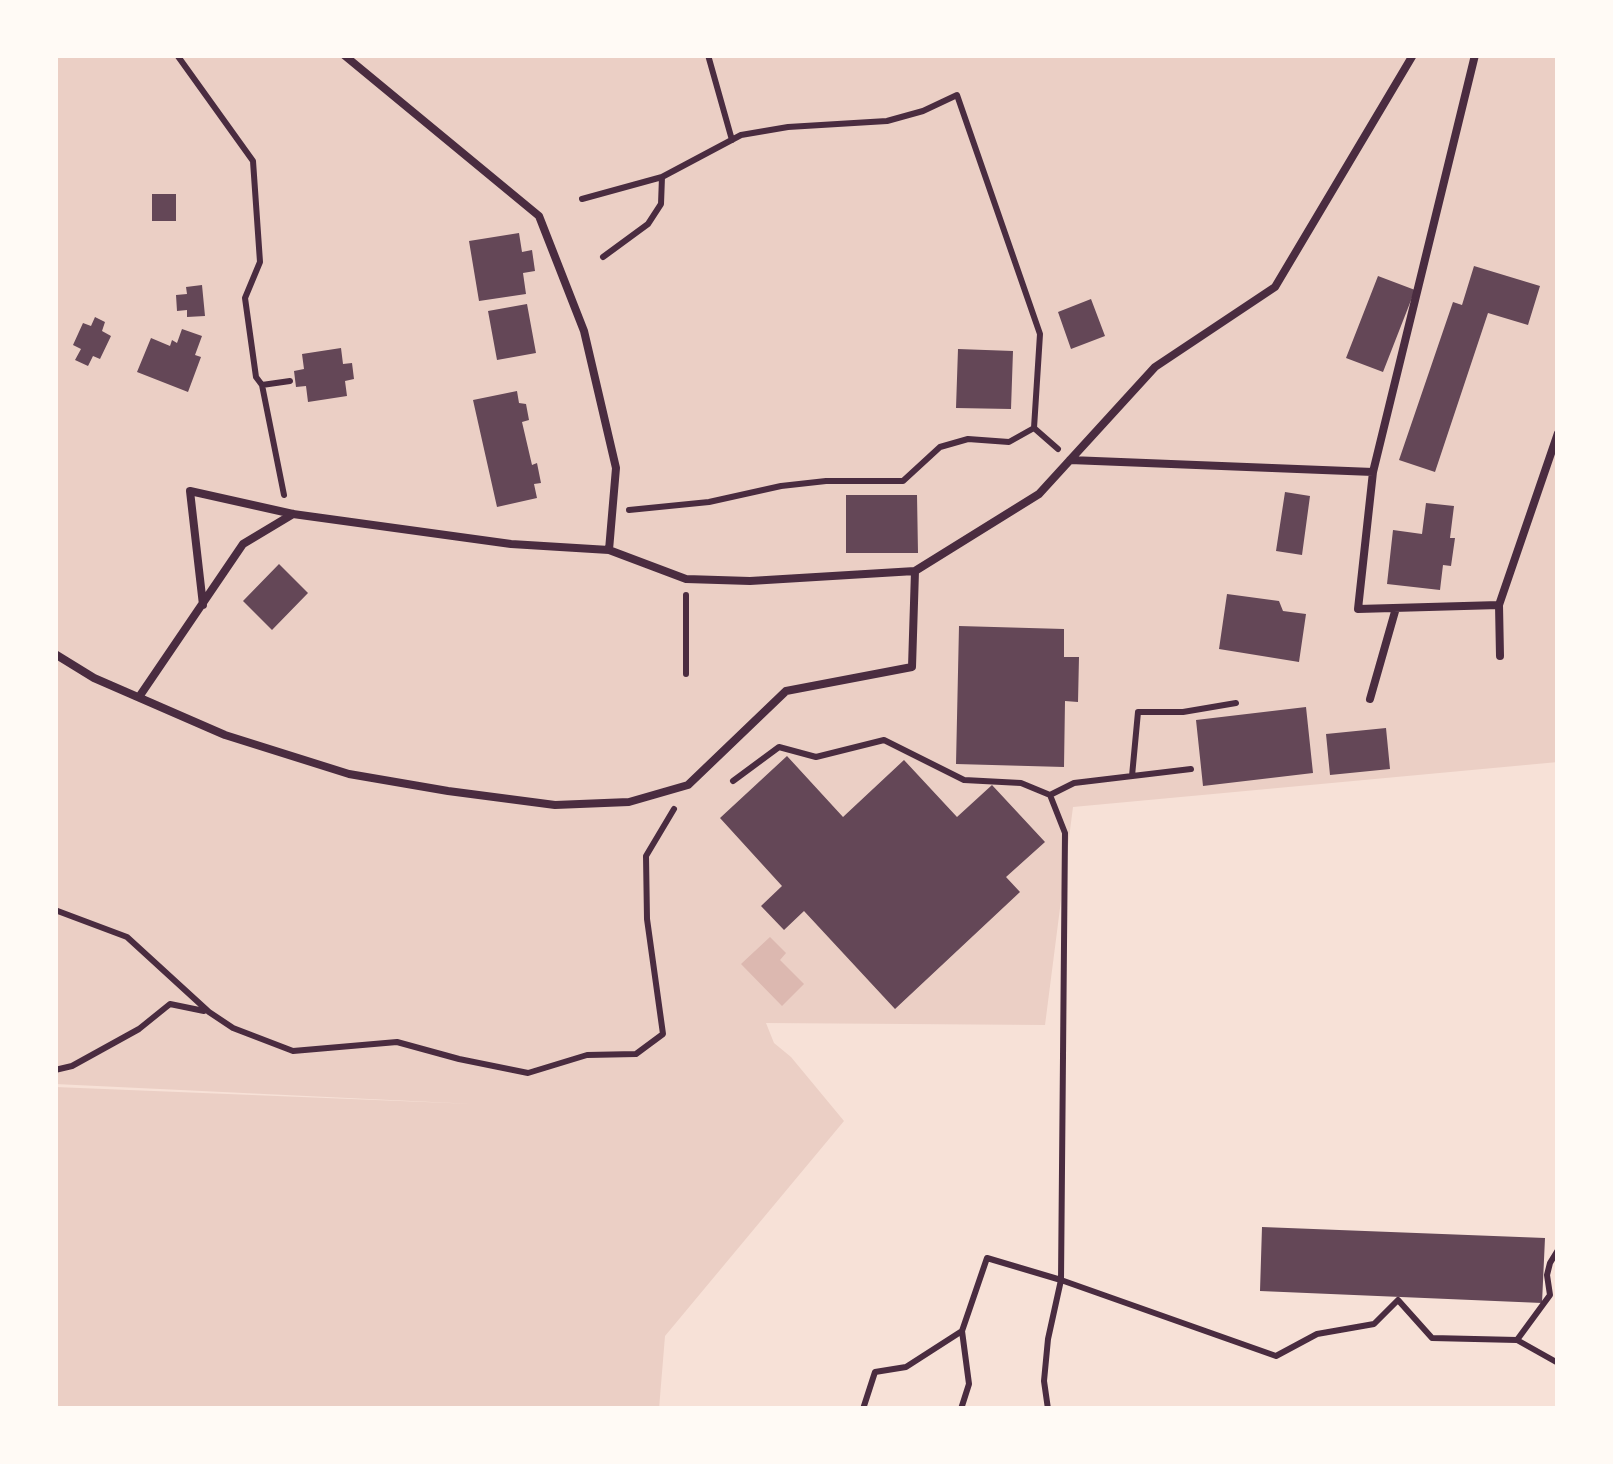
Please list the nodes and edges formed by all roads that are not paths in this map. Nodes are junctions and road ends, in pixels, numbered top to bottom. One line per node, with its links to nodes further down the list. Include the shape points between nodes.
1 (344, 55): 8 (lane, via 539,216 584,331 616,468)
2 (1413, 55): 5 (lane, via 1274,287 1155,366)
3 (1475, 55): 6 (lane)
4 (1558, 433): 11 (lane)
5 (1070, 460): 6 (lane); 9 (lane, via 1039,494)
6 (1373, 472): 12 (lane, via 1358,609)
7 (292, 514): 8 (lane, via 511,544); 10 (lane, via 243,544); 10 (lane, via 190,491)
8 (610, 550): 9 (lane, via 686,578 750,582)
9 (915, 570): 15 (lane, via 912,668 786,691 688,785 630,802 556,805 349,774 226,735)
10 (202, 605): 15 (lane)
11 (1499, 606): 12 (lane); 14 (lane)
12 (1396, 608): 16 (lane)
13 (55, 654): 15 (lane)
14 (1500, 656)
15 (139, 697)
16 (1370, 699)

